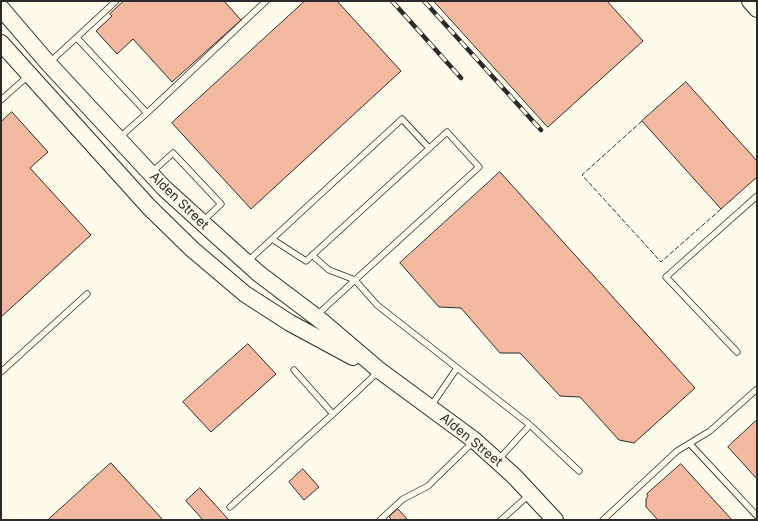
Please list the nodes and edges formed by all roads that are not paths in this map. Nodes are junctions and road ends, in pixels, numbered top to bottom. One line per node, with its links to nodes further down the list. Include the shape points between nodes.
1 (116, 1): 6 (lane)
2 (266, 1): 11 (lane)
3 (750, 1): 5 (street)
4 (1, 8): 8 (street, Alden Street)
5 (757, 9)
6 (77, 38): 8 (lane); 11 (lane)
7 (1, 43): 9 (street, Alden Street)
8 (48, 63): 9 (street); 12 (street, Alden Street)
9 (30, 75): 10 (lane); 14 (street, Alden Street)
10 (1, 100)
11 (147, 112): 12 (lane)
12 (118, 138): 14 (street); 15 (street, Alden Street)
13 (429, 148): 18 (lane, via 402,119); 19 (lane); 21 (lane, via 447,132 479,167)
14 (101, 153): 27 (street, Alden Street, via 181,239 245,294 290,323)
15 (150, 173): 17 (street, Alden Street); 17 (lane, via 173,153 221,204)
16 (757, 196): 24 (lane, via 666,277)
17 (201, 222): 20 (street, Alden Street)
18 (272, 239): 19 (lane, via 306,261); 20 (lane)
19 (312, 255): 21 (lane, via 329,270)
20 (247, 263): 23 (street, Alden Street)
21 (354, 280): 23 (lane); 25 (lane, via 377,304)
22 (87, 294): 28 (lane)
23 (315, 317): 27 (street, Alden Street)
24 (737, 352)
25 (457, 368): 30 (lane); 32 (lane)
26 (294, 370): 31 (lane)
27 (379, 370): 30 (street, Alden Street); 31 (lane)
28 (1, 372)
29 (757, 389): 34 (lane, via 710,431)
30 (430, 407): 33 (street, Alden Street)
31 (333, 414): 38 (lane)
32 (530, 425): 35 (lane); 36 (lane)
33 (474, 440): 35 (street, Alden Street); 40 (lane, via 428,486 402,499)
34 (690, 444): 39 (lane); 43 (lane, via 677,452)
35 (497, 461): 37 (street, Alden Street)
36 (579, 471)
37 (530, 493): 41 (lane); 42 (street, Alden Street)
38 (230, 507)
39 (757, 516)
40 (380, 520)
41 (501, 520)
42 (555, 520)
43 (603, 520)

